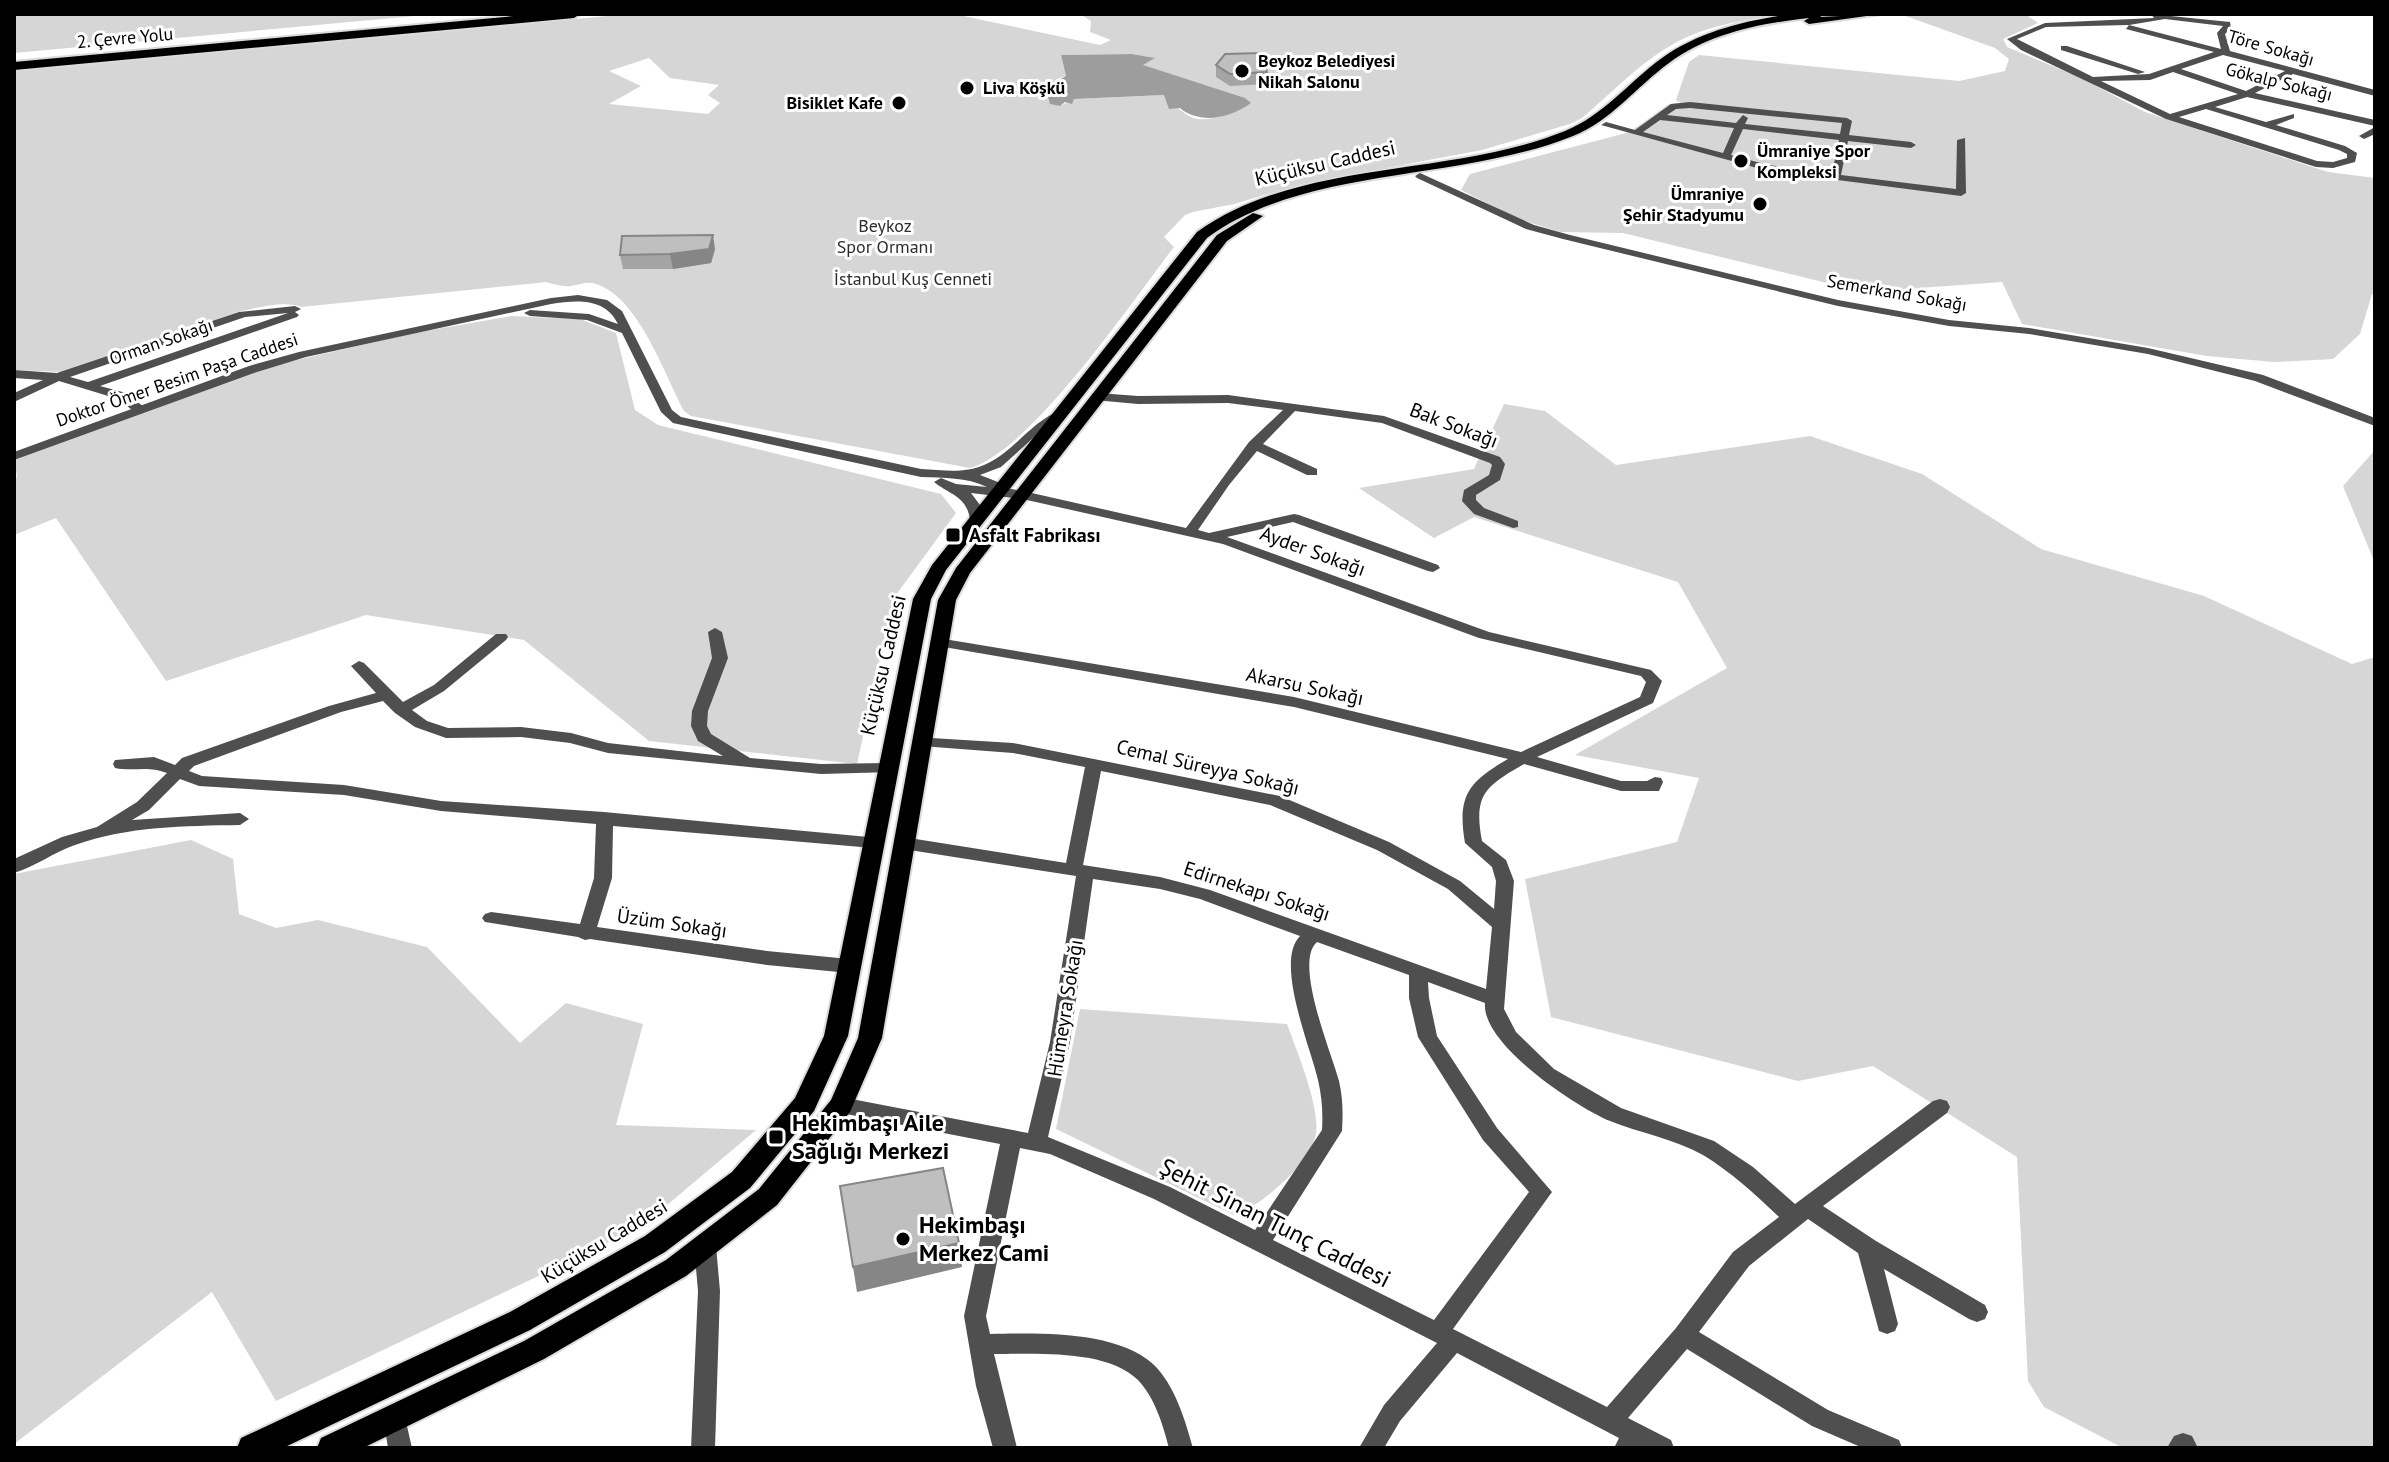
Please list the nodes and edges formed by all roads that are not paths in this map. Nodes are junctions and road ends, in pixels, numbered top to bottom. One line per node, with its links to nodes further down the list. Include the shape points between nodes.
1 (492, 14): 16 (highway, 2. Çevre Yolu)
2 (574, 14): 17 (highway, 2. Çevre Yolu)
3 (1820, 14): 5 (main road, Küçüksu Caddesi)
4 (1876, 14): 12 (main road, Küçüksu Caddesi, via 1781,24)
5 (1802, 15): 11 (main road, Küçüksu Caddesi)
6 (2158, 15): 7 (street, via 2153,21); 15 (street, via 2227,24 2221,33)
7 (2112, 23): 8 (street); 10 (street, Töre Sokağı)
8 (2040, 27): 9 (street); 21 (street, via 2011,39)
9 (2070, 35)
10 (2164, 37): 13 (street); 15 (street, Töre Sokağı)
11 (1703, 40): 12 (main road); 29 (main road, Küçüksu Caddesi, via 1665,61)
12 (1717, 42): 31 (main road, Küçüksu Caddesi, via 1680,64)
13 (2153, 44)
14 (2064, 48): 20 (street)
15 (2226, 51): 18 (street); 19 (street, Töre Sokağı)
16 (14, 58)
17 (14, 66)
18 (2176, 70): 20 (street); 23 (street, Gökalp Sokağı)
19 (2292, 71): 22 (street, Töre Sokağı); 23 (street)
20 (2154, 76): 21 (street)
21 (2093, 79): 28 (street)
22 (2375, 93)
23 (2247, 94): 24 (street); 30 (street, Gökalp Sokağı)
24 (2207, 107): 28 (street); 32 (street)
25 (1746, 111): 27 (street, via 1674,106); 33 (street); 37 (street, via 1847,121)
26 (2291, 116): 32 (street)
27 (1658, 117): 33 (street); 35 (street)
28 (2169, 117): 32 (street, via 2316,164 2352,160 2352,153 2342,148)
29 (1592, 122): 31 (main road); 41 (main road, Küçüksu Caddesi, via 1524,147)
30 (2375, 123)
31 (1606, 125): 35 (street); 41 (main road, Küçüksu Caddesi, via 1535,152)
32 (2267, 125)
33 (1740, 126): 37 (street); 40 (street)
34 (2375, 130): 36 (street)
35 (1636, 133): 40 (street)
36 (2364, 136)
37 (1844, 137): 39 (street); 42 (street)
38 (1962, 140): 42 (street, via 1961,193)
39 (1911, 145)
40 (1726, 157): 42 (street)
41 (1416, 173): 43 (main road, Küçüksu Caddesi); 58 (street, Semerkand Sokağı, via 1555,234 1838,303 2148,351 2259,378)
42 (1836, 177)
43 (1330, 189): 48 (main road, Küçüksu Caddesi, via 1255,204 1213,226); 49 (main road, Küçüksu Caddesi, via 1269,210 1222,238)
44 (594, 299): 45 (street, via 565,306); 46 (street, Doktor Ömer Besim Paşa Caddesi, via 566,299); 47 (street, via 618,313)
45 (573, 314): 46 (street); 47 (street)
46 (469, 319): 56 (street, Doktor Ömer Besim Paşa Caddesi, via 303,354)
47 (627, 331): 62 (street, via 667,412 677,420)
48 (1108, 356): 49 (main road); 57 (main road, Küçüksu Caddesi)
49 (1128, 359): 53 (main road, Küçüksu Caddesi)
50 (14, 374): 51 (street)
51 (58, 377): 52 (street); 52 (street, Orman Sokağı, via 243,314 295,309 293,317); 54 (street)
52 (88, 386): 56 (street, Orman Sokağı, via 122,396)
53 (1098, 397): 55 (street, via 1228,399); 64 (main road, Küçüksu Caddesi)
54 (14, 398)
55 (1292, 407): 59 (street); 66 (street, Bak Sokağı, via 1384,420 1495,460 1495,477 1469,493 1469,501 1479,511)
56 (140, 410): 60 (street, Doktor Ömer Besim Paşa Caddesi)
57 (1062, 414): 62 (street, via 1037,428 991,469); 63 (main road, Küçüksu Caddesi)
58 (2375, 422)
59 (1254, 445): 61 (street); 67 (street, via 1209,499)
60 (14, 456)
61 (1312, 472)
62 (945, 478): 63 (street, via 986,493); 65 (street, via 965,493 977,510)
63 (1001, 490): 64 (street); 65 (main road, Küçüksu Caddesi); 69 (main road, via 1007,499 970,546)
64 (1023, 495): 67 (street, Ayder Sokağı); 69 (main road, Küçüksu Caddesi)
65 (977, 520): 78 (main road, Küçüksu Caddesi, via 938,569 922,599)
66 (1513, 524)
67 (1189, 533): 68 (street, Ayder Sokağı)
68 (1208, 537): 70 (street, via 1294,518); 79 (street, Ayder Sokağı, via 1484,635 1646,673 1654,681 1647,700)
69 (974, 557): 73 (main road, Küçüksu Caddesi, via 947,600)
70 (1433, 568)
71 (715, 632): 80 (street, via 720,658 699,726 704,737)
72 (501, 637): 76 (street, via 439,688)
73 (938, 642): 77 (main road, Küçüksu Caddesi); 79 (street, Akarsu Sokağı, via 1294,702)
74 (359, 666): 75 (street)
75 (387, 695): 76 (street); 85 (street, via 188,762)
76 (401, 710): 80 (street, via 446,733 521,732)
77 (921, 741): 78 (main road); 81 (street, Cemal Süreyya Sokağı, via 1013,748); 84 (main road, Küçüksu Caddesi)
78 (892, 743): 83 (main road, Küçüksu Caddesi)
79 (1522, 759): 86 (street, Akarsu Sokağı, via 1621,786 1642,789); 95 (street, via 1480,784 1472,797 1474,843 1500,864 1505,881)
80 (746, 763): 83 (street)
81 (1094, 763): 93 (street, Hümeyra Sokağı); 95 (street, Cemal Süreyya Sokağı, via 1274,800 1333,822 1454,885)
82 (121, 764): 85 (street, via 154,762)
83 (887, 768): 84 (main road); 90 (main road, Küçüksu Caddesi)
84 (917, 768): 91 (main road, Küçüksu Caddesi)
85 (176, 774): 87 (street, via 199,781 344,790 441,806); 89 (street, via 143,806)
86 (1655, 782)
87 (604, 818): 90 (street); 97 (street, via 602,893)
88 (240, 819): 89 (street, via 159,820)
89 (104, 829): 92 (street)
90 (873, 842): 91 (main road); 98 (main road, Küçüksu Caddesi)
91 (903, 843): 93 (street, Edirnekapı Sokağı); 102 (main road, Küçüksu Caddesi, via 870,1038)
92 (14, 867)
93 (1080, 870): 96 (street, Edirnekapı Sokağı, via 1204,894); 105 (street, Hümeyra Sokağı, via 1071,982)
94 (491, 918): 97 (street, Üzüm Sokağı)
95 (1502, 926): 100 (street)
96 (1315, 933): 99 (street, Edirnekapı Sokağı); 108 (street, via 1303,943 1300,973 1329,1080 1335,1113 1332,1131)
97 (585, 934): 98 (street, Üzüm Sokağı)
98 (849, 966): 101 (main road, Küçüksu Caddesi, via 836,1036)
99 (1418, 972): 100 (street, Edirnekapı Sokağı); 114 (street, via 1428,1037 1490,1134 1541,1192)
100 (1495, 999): 106 (street, via 1494,1009 1509,1037 1547,1074 1614,1114 1707,1147)
101 (807, 1098): 102 (main road); 107 (main road, Küçüksu Caddesi, via 741,1180)
102 (841, 1105): 104 (street, Şehit Sinan Tunç Caddesi); 109 (main road, Küçüksu Caddesi, via 768,1197)
103 (1940, 1107): 106 (street)
104 (1012, 1138): 105 (street, Şehit Sinan Tunç Caddesi); 115 (street, via 975,1316)
105 (1036, 1143): 108 (street, Şehit Sinan Tunç Caddesi, via 1162,1193)
106 (1800, 1212): 110 (street); 113 (street, via 1741,1259)
107 (695, 1214): 109 (main road); 116 (main road, Küçüksu Caddesi, via 655,1244 520,1321)
108 (1259, 1243): 114 (street, Şehit Sinan Tunç Caddesi)
109 (705, 1246): 117 (main road, Küçüksu Caddesi, via 534,1350); 123 (street, via 709,1291)
110 (1868, 1248): 111 (street); 112 (street)
111 (1977, 1312)
112 (1887, 1324)
113 (1684, 1335): 118 (street); 128 (street, via 1820,1418)
114 (1445, 1337): 118 (street, Şehit Sinan Tunç Caddesi); 126 (street)
115 (980, 1344): 124 (street); 125 (street, via 1102,1352 1141,1368 1171,1411)
116 (388, 1383): 117 (main road); 120 (main road, Küçüksu Caddesi)
117 (395, 1417): 121 (main road, Küçüksu Caddesi); 122 (street)
118 (1610, 1421): 119 (street, Şehit Sinan Tunç Caddesi)
119 (1629, 1440): 127 (street, Şehit Sinan Tunç Caddesi)
120 (252, 1448)
121 (332, 1448)
122 (400, 1448)
123 (703, 1448)
124 (1005, 1448)
125 (1181, 1448)
126 (1371, 1448)
127 (1662, 1448)
128 (1890, 1448)
129 (2179, 1448): 130 (street)
130 (2186, 1448)

